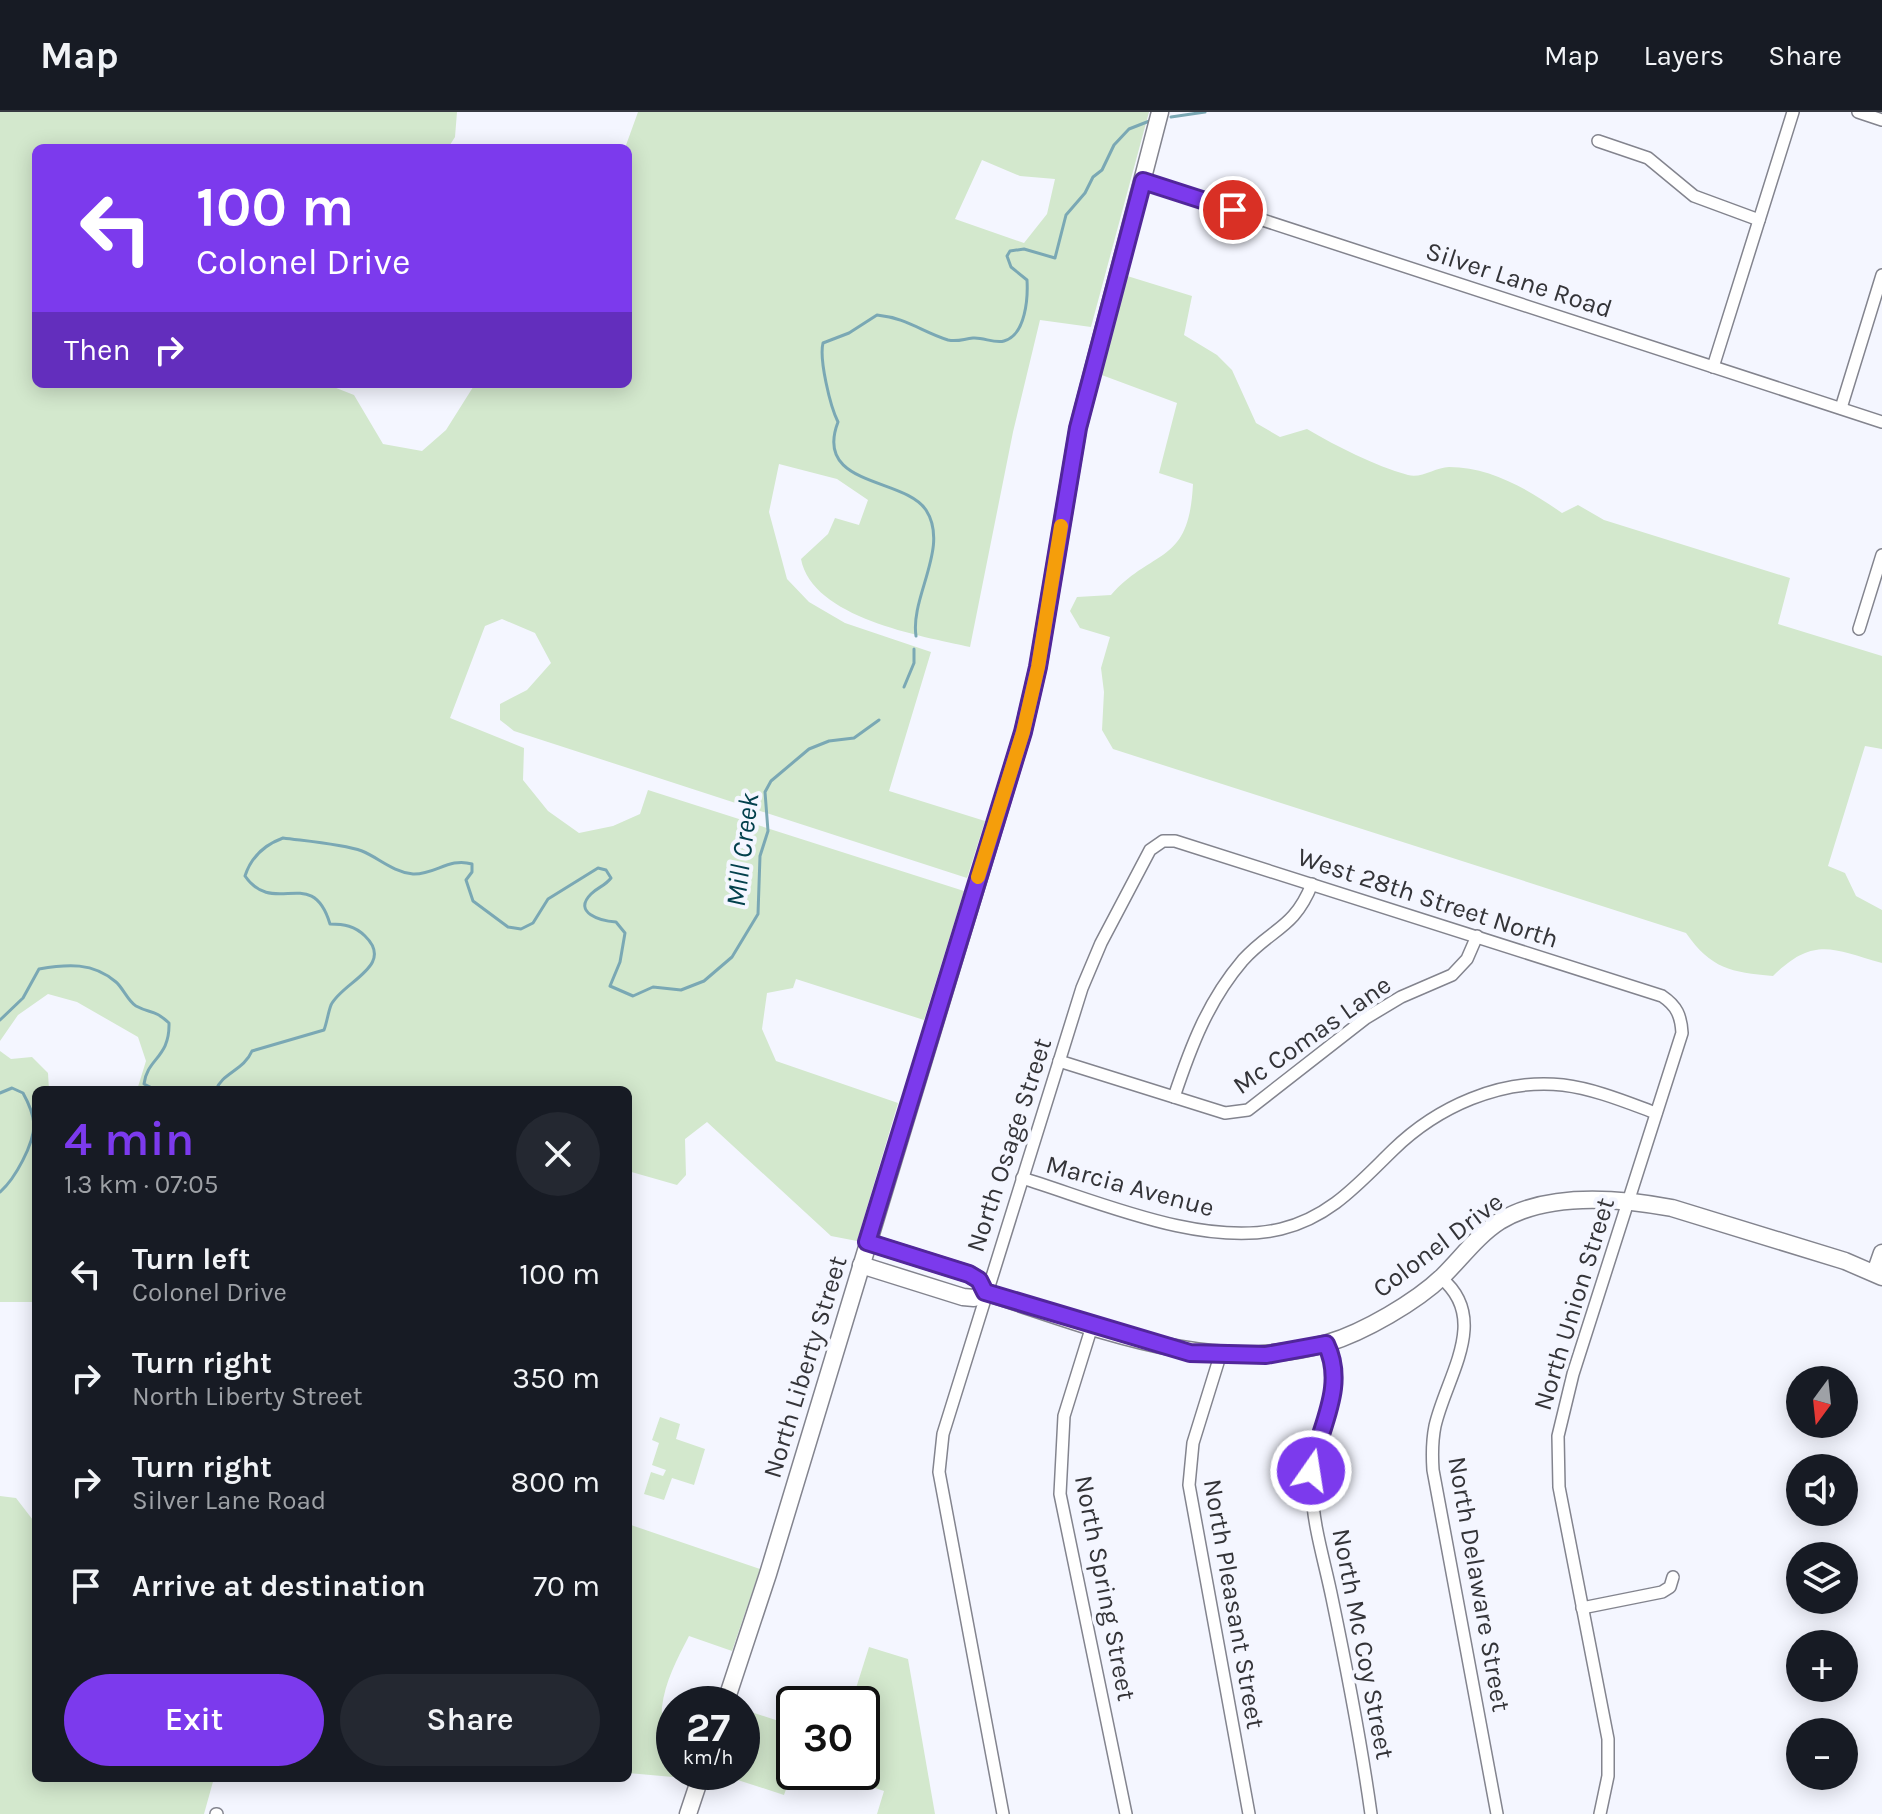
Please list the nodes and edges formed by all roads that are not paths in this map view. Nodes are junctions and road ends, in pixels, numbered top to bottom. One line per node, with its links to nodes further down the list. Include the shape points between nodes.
1 (1160, 112): 6 (main road, North Liberty Street)
2 (1793, 112): 7 (street)
3 (1858, 112): 4 (street)
4 (1882, 120)
5 (1598, 141): 7 (street, via 1648,158 1694,196)
6 (1143, 181): 9 (street, Silver Lane Road); 23 (main road, North Liberty Street, via 1078,428 1023,732)
7 (1759, 220): 9 (street)
8 (1882, 275): 10 (street)
9 (1713, 367): 10 (street, Silver Lane Road)
10 (1841, 408): 11 (street, Silver Lane Road)
11 (1882, 422)
12 (1882, 555): 13 (street)
13 (1859, 629)
14 (1168, 841): 15 (street, West 28th Street North); 18 (street, North Osage Street, via 1150,850 1101,943)
15 (1312, 884): 16 (street, West 28th Street North); 19 (street, via 1293,919 1247,956 1220,988 1193,1039)
16 (1477, 936): 17 (street, West 28th Street North); 19 (street, Mc Comas Lane, via 1452,975 1366,1018 1248,1110 1225,1113)
17 (1672, 1003): 20 (street, North Union Street, via 1681,1017 1682,1033)
18 (1059, 1061): 19 (street, Mc Comas Lane); 21 (street, North Osage Street)
19 (1174, 1097)
20 (1656, 1113): 21 (street, Marcia Avenue, via 1564,1085 1531,1083 1491,1091 1421,1126 1330,1208 1297,1224 1254,1233 1192,1229); 22 (street, North Union Street)
21 (1022, 1178): 28 (street, North Osage Street)
22 (1628, 1203): 26 (main road, Colonel Drive, via 1672,1208); 27 (main road, Colonel Drive, via 1556,1201 1520,1211 1485,1232); 33 (street, North Union Street, via 1558,1436 1559,1487)
23 (867, 1242): 25 (main road, North Liberty Street); 28 (main road, Colonel Drive, via 969,1274)
24 (1882, 1253): 26 (main road)
25 (861, 1265): 28 (main road, Colonel Drive, via 963,1297); 34 (main road, North Liberty Street)
26 (1879, 1275)
27 (1441, 1278): 30 (main road, Colonel Drive, via 1397,1310); 41 (street, North Delaware Street, via 1457,1295 1466,1325 1435,1425 1433,1470)
28 (985, 1292): 29 (main road, Colonel Drive); 37 (street, North Osage Street, via 943,1434 939,1472)
29 (1092, 1326): 31 (main road, Colonel Drive, via 1165,1348); 38 (street, North Spring Street, via 1064,1416 1060,1494)
30 (1326, 1344): 31 (main road, Colonel Drive, via 1266,1355); 40 (street, North Mc Coy Street, via 1336,1379 1314,1453 1312,1494)
31 (1220, 1356): 39 (street, North Pleasant Street, via 1193,1443 1189,1485)
32 (1673, 1577): 33 (street, via 1662,1592)
33 (1582, 1608): 42 (street, North Union Street, via 1608,1739)
34 (731, 1686)
35 (696, 1790): 36 (main road)
36 (688, 1814)
37 (1003, 1814)
38 (1126, 1814)
39 (1249, 1814)
40 (1371, 1814)
41 (1497, 1814)
42 (1600, 1814)

